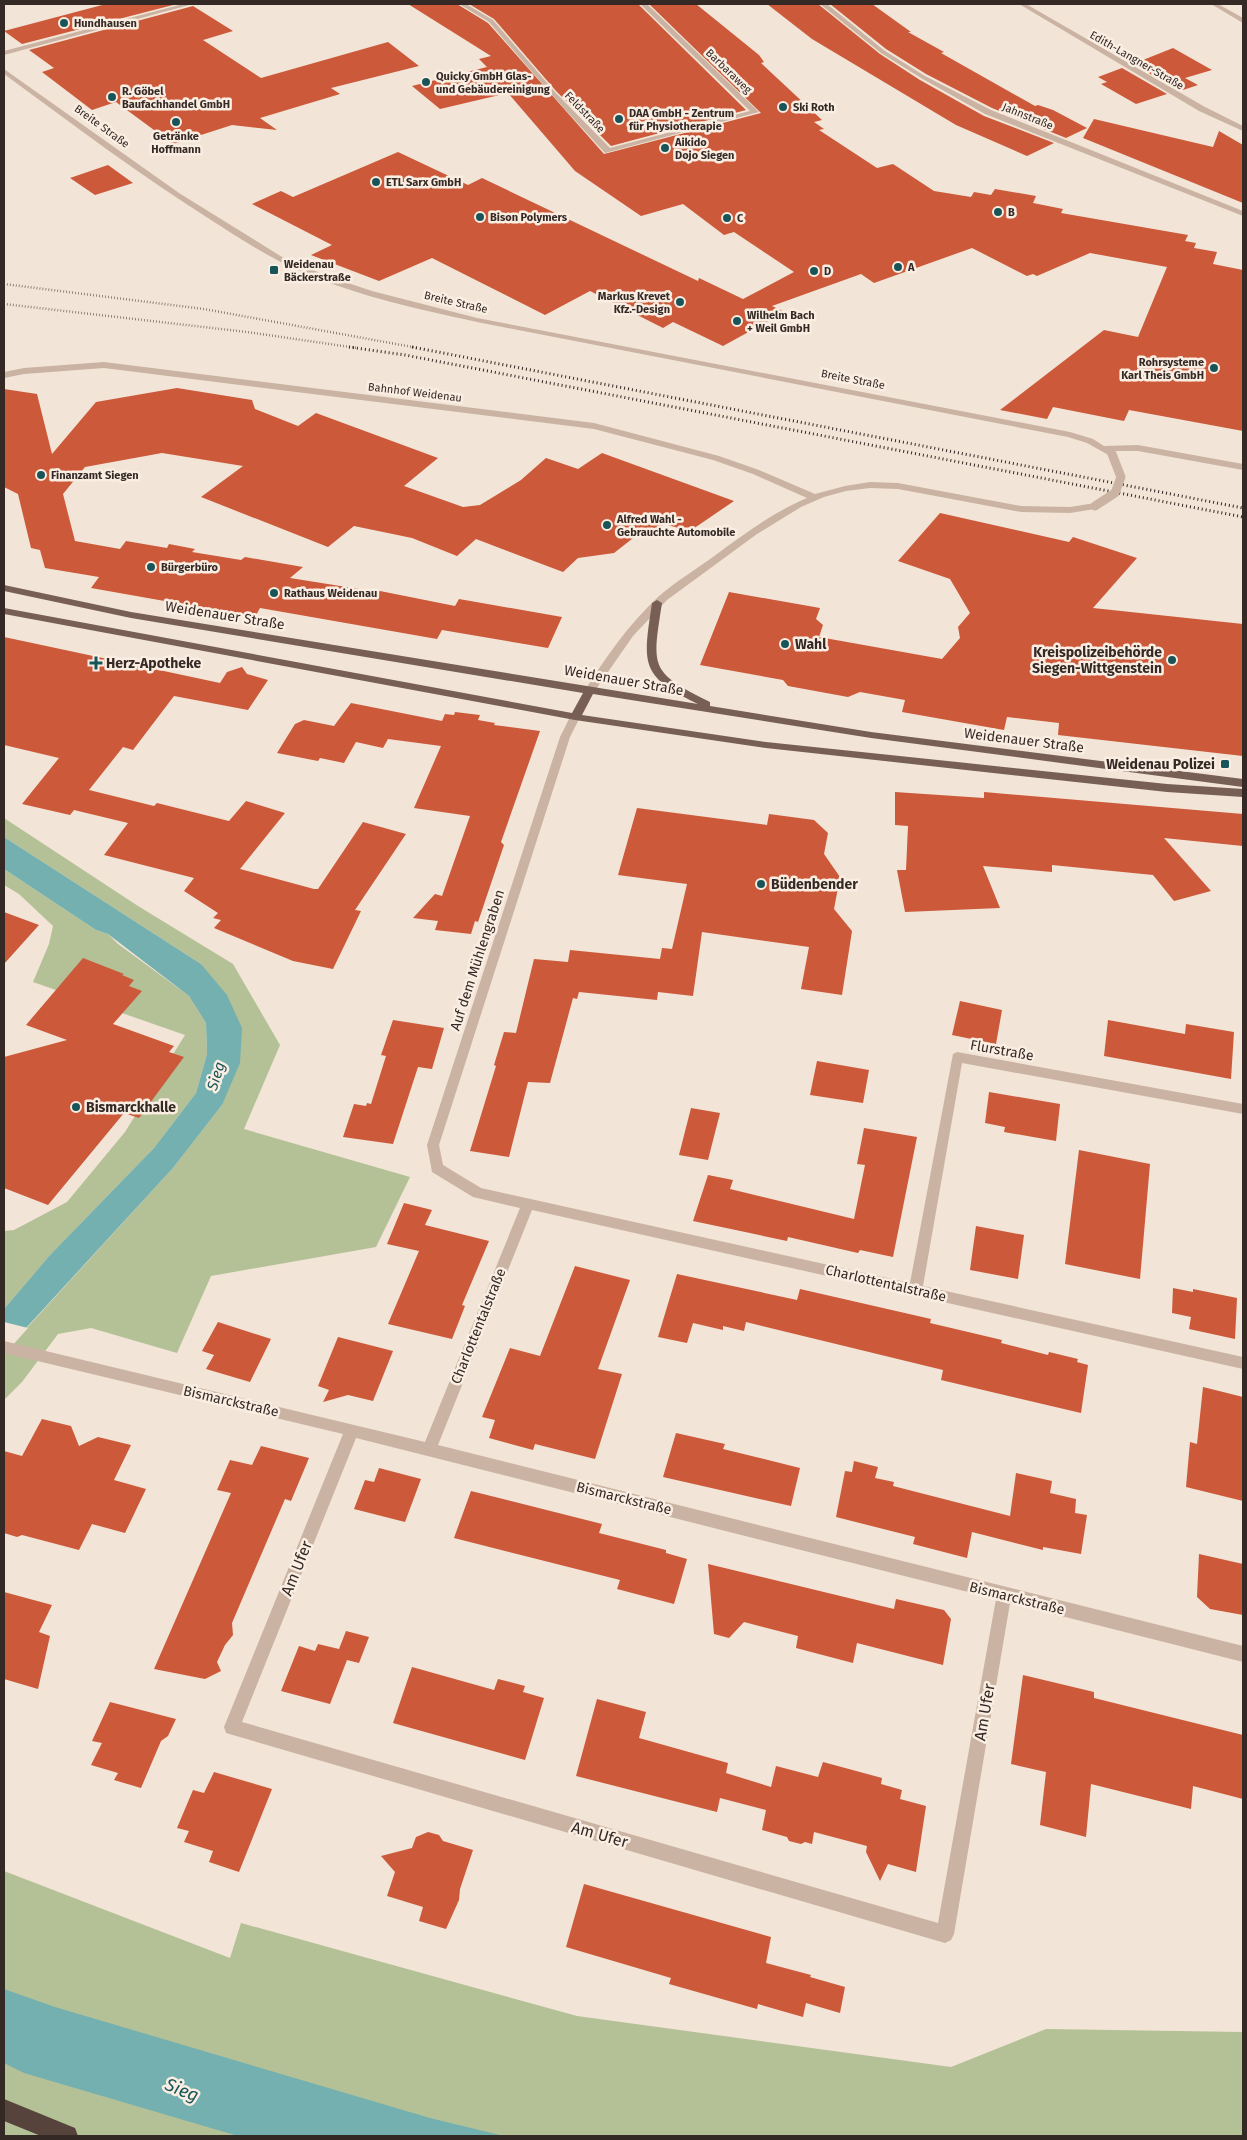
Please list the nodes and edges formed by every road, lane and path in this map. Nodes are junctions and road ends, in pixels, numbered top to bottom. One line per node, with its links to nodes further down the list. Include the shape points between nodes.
1 (190, 4): 8 (street)
2 (462, 4): 11 (street, Feldstraße, via 491,21)
3 (643, 4): 11 (street, Barbaraweg, via 755,112)
4 (823, 4): 12 (street, Jahnstraße, via 883,52 988,112)
5 (1022, 4): 10 (street, Edith-Langner-Straße)
6 (1214, 4): 7 (street)
7 (1243, 21)
8 (4, 53)
9 (4, 71): 14 (street, Breite Straße, via 136,166 237,233 272,255 329,279 469,318 982,416 1070,435)
10 (1243, 130)
11 (608, 150)
12 (1243, 214)
13 (4, 375): 16 (street, Bahnhof Weidenau, via 104,365 594,426 716,458)
14 (1108, 451): 15 (street, via 1138,448); 16 (street, bridge, via 1121,477 1115,493 1095,506 1029,511 923,490 869,485 842,488)
15 (1243, 467)
16 (812, 497): 18 (street, via 767,522)
17 (4, 588): 20 (main road, Weidenauer Straße, via 131,615)
18 (658, 603): 20 (street, via 621,645); 21 (main road, via 649,654 653,670 666,684)
19 (4, 611): 22 (main road)
20 (590, 690): 21 (main road, Weidenauer Straße); 22 (main road)
21 (720, 711): 23 (main road, Weidenauer Straße)
22 (575, 717): 25 (main road); 30 (street, Auf dem Mühlengraben, via 565,737 433,1145 437,1168)
23 (871, 734): 24 (main road, Weidenauer Straße); 25 (main road)
24 (1030, 756): 26 (main road); 27 (main road, Weidenauer Straße)
25 (864, 757): 26 (main road)
26 (1028, 774): 28 (main road)
27 (1243, 783)
28 (1243, 793)
29 (1243, 1109): 32 (street, Flurstraße, via 957,1057)
30 (478, 1193): 31 (street, Charlottentalstraße)
31 (528, 1204): 32 (street, Charlottentalstraße); 36 (street, Charlottentalstraße)
32 (916, 1289): 34 (street, Charlottentalstraße)
33 (4, 1347): 35 (street, Bismarckstraße)
34 (1243, 1364)
35 (352, 1430): 36 (street, Bismarckstraße); 37 (street, Am Ufer, via 232,1727 945,1934)
36 (429, 1449): 37 (street, Bismarckstraße)
37 (1004, 1595): 38 (street, Bismarckstraße)
38 (1243, 1654)
39 (4, 2110): 40 (highway)
40 (68, 2136)

